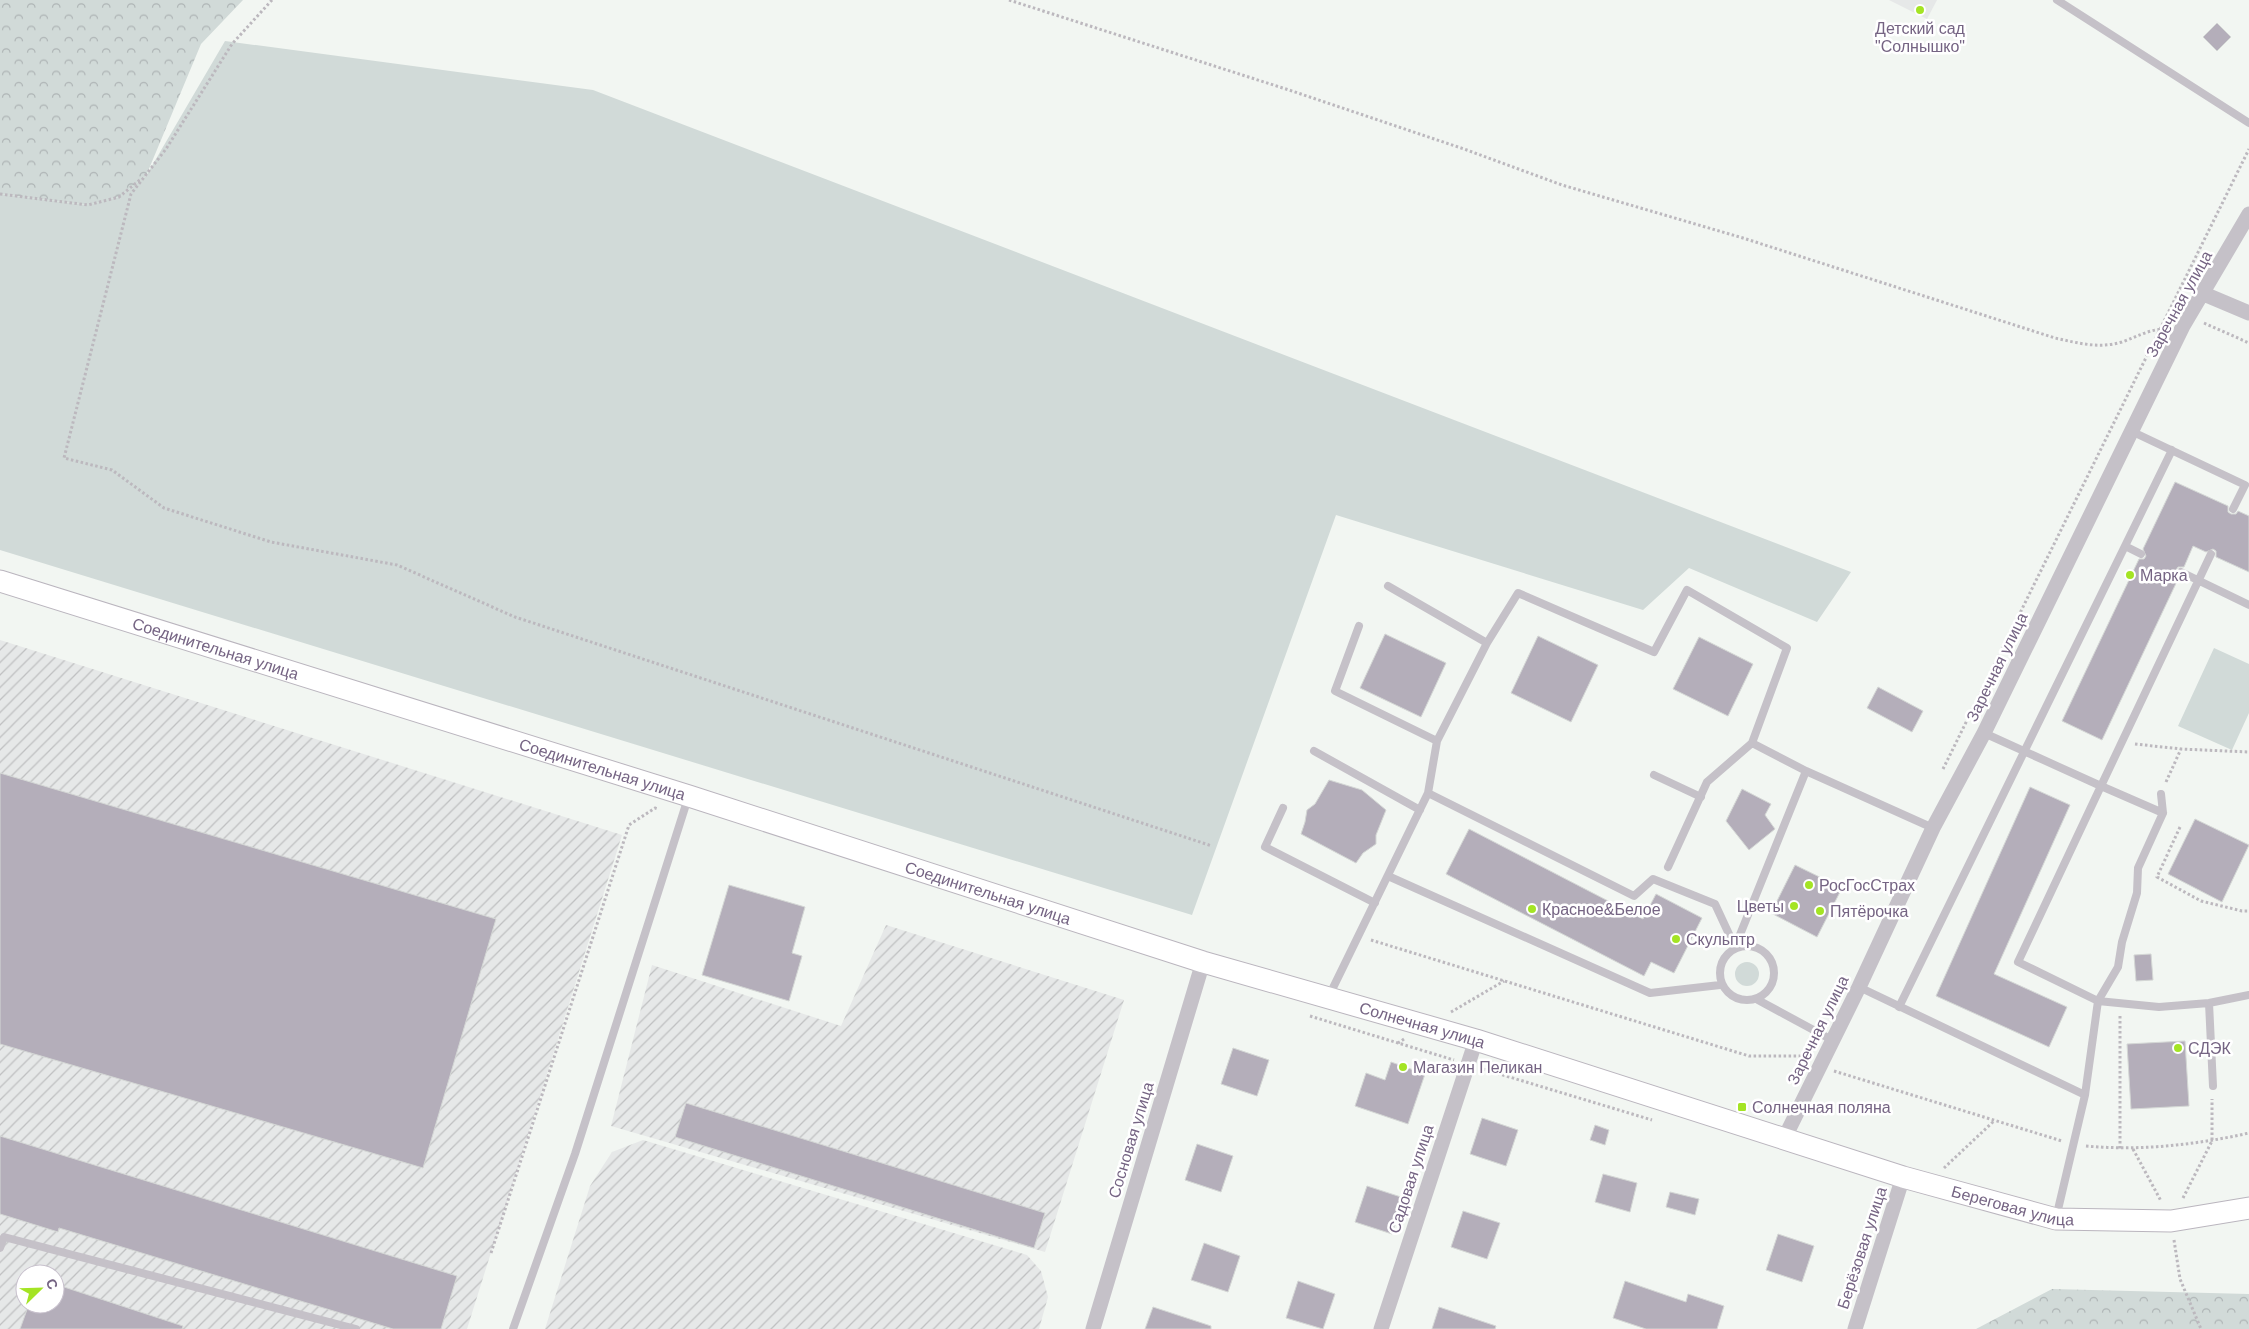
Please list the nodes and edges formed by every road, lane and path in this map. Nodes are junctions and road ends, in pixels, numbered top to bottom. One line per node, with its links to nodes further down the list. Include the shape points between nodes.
1 (272, 0): 6 (path, via 232,44)
2 (1009, 0): 11 (path, via 1288,90 1562,185 1743,238 2055,338 2086,345 2108,345)
3 (2057, 0): 4 (lane)
4 (2249, 123)
5 (2249, 149): 36 (path)
6 (146, 176): 7 (path, via 119,197 88,206); 48 (path, via 131,194 64,458 112,470 164,508 271,542 396,565 515,617)
7 (0, 194)
8 (2249, 214): 9 (street, Заречная улица)
9 (2204, 294): 10 (street); 11 (street, Заречная улица)
10 (2249, 313)
11 (2186, 321): 12 (path); 13 (street, Заречная улица)
12 (2249, 343)
13 (2133, 432): 14 (lane); 26 (street, Заречная улица)
14 (2172, 450): 15 (lane, via 2245,485); 16 (lane)
15 (2233, 509)
16 (2125, 546): 17 (lane); 32 (lane)
17 (2141, 554)
18 (2211, 554): 21 (lane)
19 (2181, 572): 21 (lane)
20 (0, 581): 40 (street, Соединительная улица)
21 (2198, 581): 23 (lane); 29 (lane)
22 (1388, 586): 25 (lane)
23 (2249, 605)
24 (1359, 626): 27 (lane, via 1335,691)
25 (1487, 643): 27 (lane); 28 (lane, via 1518,592 1654,652 1687,590 1787,648)
26 (1984, 733): 32 (lane); 47 (street, Заречная улица)
27 (1437, 741): 38 (lane)
28 (1752, 743): 34 (lane); 41 (lane, via 1707,782)
29 (2122, 743): 30 (path); 37 (lane)
30 (2181, 749): 33 (path); 39 (path)
31 (1314, 751): 43 (lane)
32 (2025, 751): 37 (lane); 64 (lane)
33 (2249, 752)
34 (1806, 771): 47 (lane); 54 (lane)
35 (1654, 775): 41 (lane)
36 (1940, 776)
37 (2101, 786): 45 (lane); 61 (lane, via 2018,962)
38 (1428, 793): 43 (lane); 54 (lane, via 1634,896 1653,879 1714,904)
39 (2161, 794): 45 (lane)
40 (689, 796): 55 (street, Соединительная улица); 88 (lane, via 575,1154)
41 (1701, 797): 49 (lane)
42 (1283, 808): 51 (lane, via 1265,847)
43 (1420, 810): 50 (lane)
44 (664, 811): 86 (path, via 655,808 629,825)
45 (2163, 812): 61 (lane, via 2138,868 2137,892 2118,967)
46 (2180, 827): 52 (path, via 2157,877 2200,901)
47 (1933, 828): 57 (street, Заречная улица)
48 (1212, 846)
49 (1668, 867)
50 (1388, 876): 51 (lane); 56 (lane, via 1650,993)
51 (1374, 904): 53 (lane)
52 (2249, 911)
53 (1359, 936): 59 (lane); 69 (path, via 1749,1056)
54 (1735, 947): 56 (lane, via 1720,963); 60 (lane, via 1757,947 1773,962 1773,984)
55 (1203, 962): 59 (street, Солнечная улица); 89 (street, Сосновая улица)
56 (1720, 984): 60 (lane, via 1736,1000)
57 (1859, 987): 64 (lane); 67 (street, Заречная улица)
58 (2249, 995): 63 (lane)
59 (1329, 998): 66 (street, Солнечная улица)
60 (1758, 1000): 67 (lane)
61 (2098, 1001): 62 (lane); 72 (lane)
62 (2120, 1003): 63 (lane, via 2159,1007); 78 (path)
63 (2209, 1003): 71 (lane)
64 (1899, 1007): 72 (lane)
65 (1302, 1013): 68 (path)
66 (1476, 1040): 75 (street, Солнечная улица); 90 (street, Садовая улица)
67 (1832, 1040): 70 (street, Заречная улица)
68 (1398, 1043)
69 (1800, 1056)
70 (1819, 1067): 73 (path); 75 (street, Заречная улица)
71 (2213, 1086): 76 (path)
72 (2085, 1095): 77 (lane)
73 (1994, 1120): 77 (path); 81 (path)
74 (2249, 1133): 76 (path)
75 (1784, 1138): 80 (street, Береговая улица)
76 (2212, 1141): 79 (path); 84 (path)
77 (2074, 1145): 78 (path); 83 (lane)
78 (2120, 1149): 79 (path)
79 (2133, 1149): 84 (path)
80 (1903, 1178): 81 (street, Береговая улица); 91 (street, Берёзовая улица)
81 (1926, 1184): 83 (street, Береговая улица)
82 (2249, 1208): 84 (street, Береговая улица)
83 (2056, 1220): 84 (street, Береговая улица)
84 (2171, 1221): 92 (path, via 2180,1279)
85 (0, 1248): 87 (lane, via 4,1237)
86 (491, 1253)
87 (356, 1329)
88 (513, 1329)
89 (1093, 1329)
90 (1381, 1329)
91 (1855, 1329)
92 (2201, 1329)

